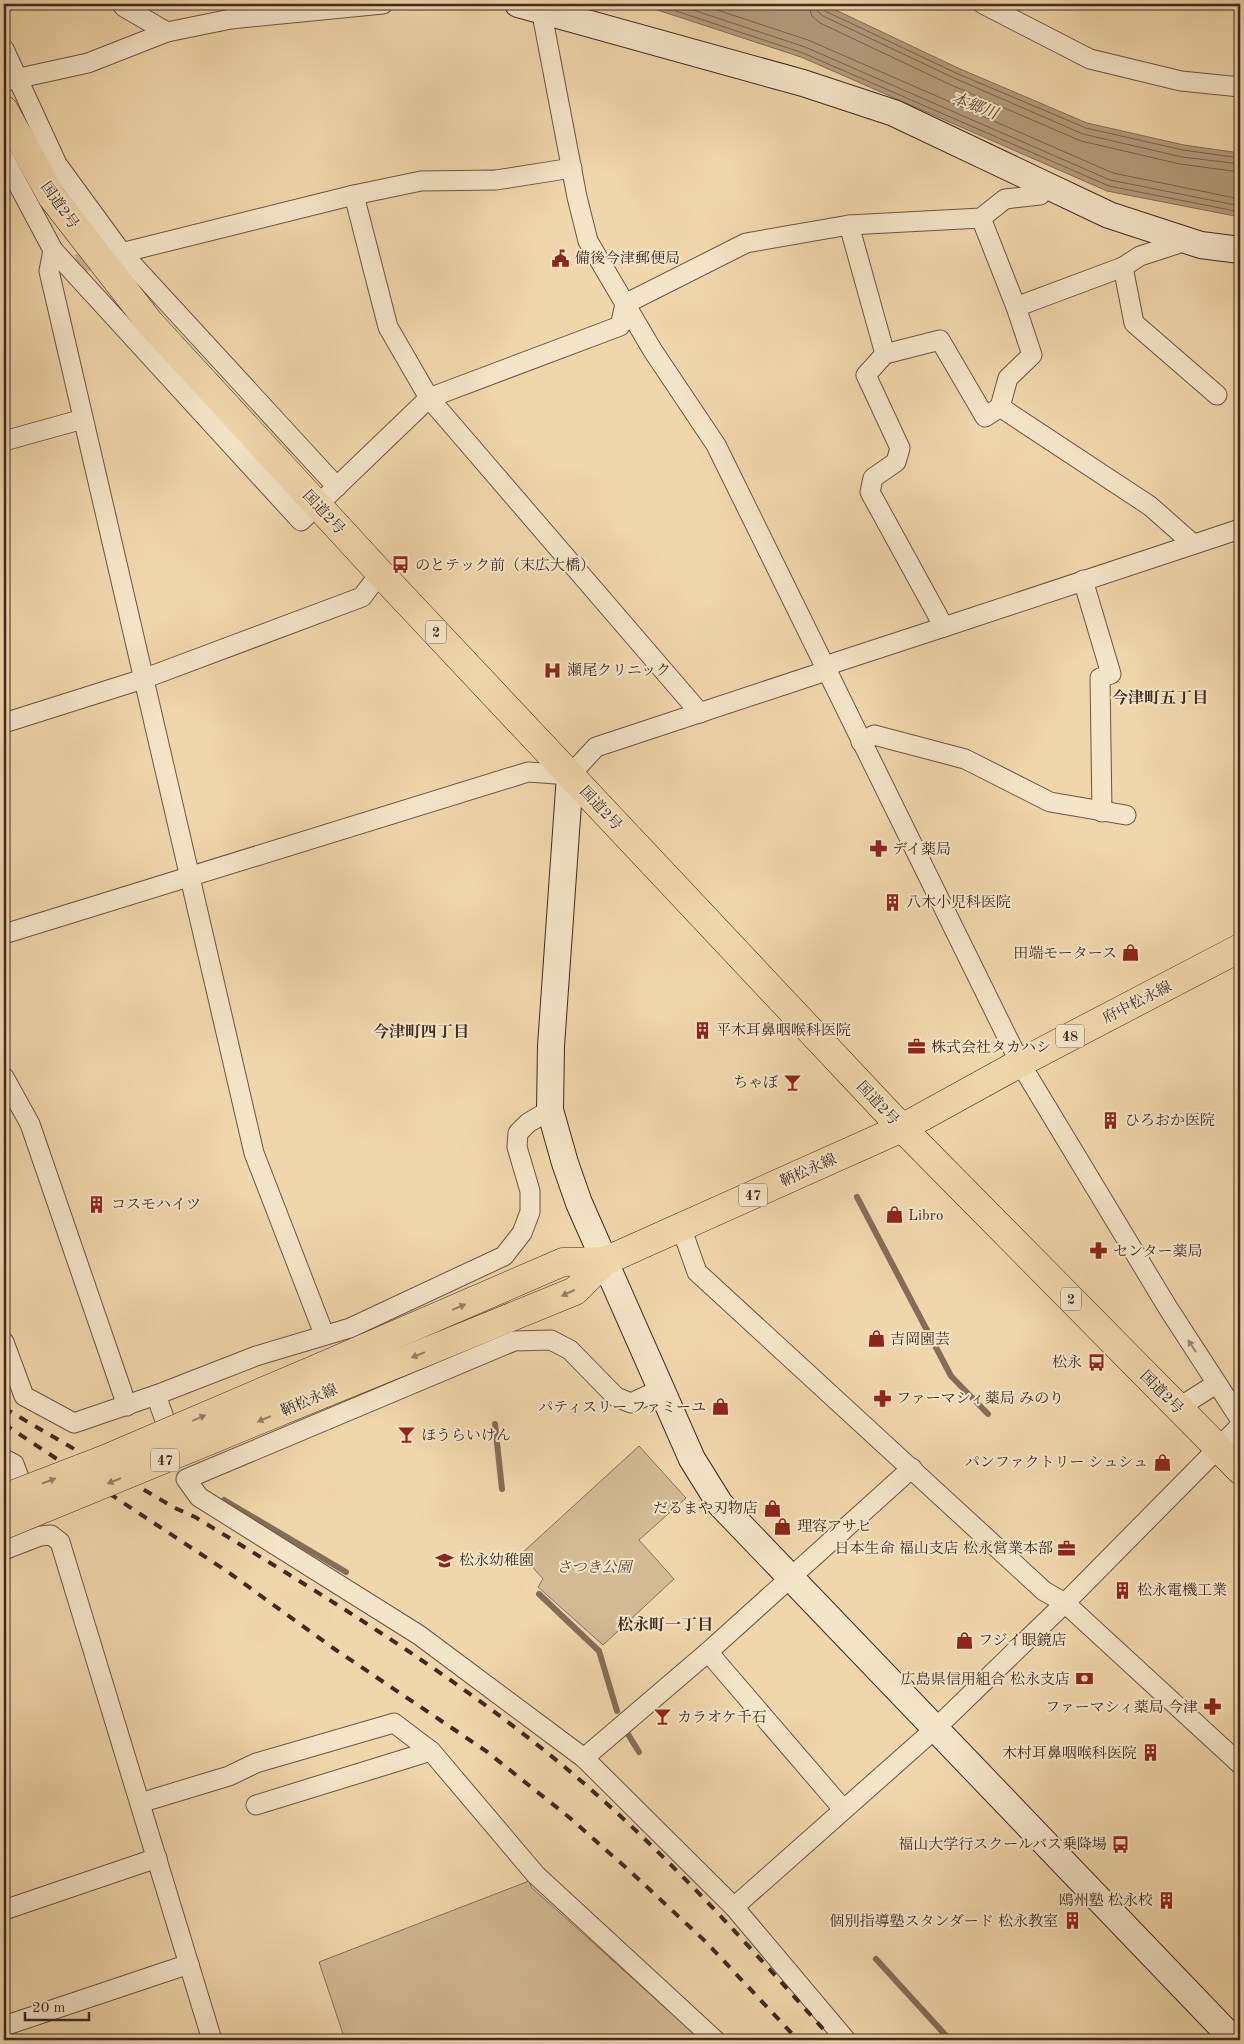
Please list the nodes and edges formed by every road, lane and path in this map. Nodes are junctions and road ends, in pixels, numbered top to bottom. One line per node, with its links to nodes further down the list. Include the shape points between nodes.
1 (122, 4): 5 (street)
2 (382, 4): 5 (street, via 231,19)
3 (982, 4): 8 (street, via 1090,59 1181,81)
4 (530, 6): 11 (street); 12 (street, via 802,83 894,114)
5 (167, 32): 7 (street, via 88,63)
6 (4, 49): 7 (street)
7 (11, 80): 19 (street, via 57,164)
8 (1240, 86)
9 (4, 110): 32 (main road, 国道2号 / 2, via 52,197 150,323)
10 (4, 158): 17 (street)
11 (572, 168): 13 (street, via 496,180 421,181); 23 (street, via 588,241)
12 (1048, 185): 14 (street, via 1040,195 1006,199); 16 (street, via 1109,215)
13 (354, 195): 19 (street); 27 (street, via 388,327)
14 (981, 218): 15 (street); 24 (street)
15 (849, 225): 23 (street, via 746,243); 25 (street)
16 (1177, 237): 18 (street, via 1201,245); 21 (street, via 1177,244 1140,256)
17 (53, 250): 20 (street); 22 (street)
18 (1240, 250)
19 (117, 254): 31 (street)
20 (73, 266): 22 (street); 32 (street, via 301,521)
21 (1124, 267): 24 (street); 26 (street, via 1134,323)
22 (49, 272): 29 (street)
23 (625, 304): 27 (street, via 620,326); 38 (street, via 653,352 716,445)
24 (1016, 307): 28 (street, via 1032,355 1008,378)
25 (885, 354): 28 (street, via 940,340 985,417); 37 (street, via 866,375 900,448 896,462 873,478 870,492)
26 (1217, 395)
27 (429, 398): 31 (street); 40 (street)
28 (1000, 407): 34 (street, via 1150,506)
29 (83, 419): 30 (street); 39 (street)
30 (4, 441)
31 (337, 487): 32 (street)
32 (317, 505): 35 (main road, 国道2号 / 2)
33 (1240, 529): 34 (street)
34 (1193, 544): 36 (street)
35 (380, 573): 39 (street, via 362,598); 43 (main road, 国道2号 / 2)
36 (1084, 580): 37 (street); 44 (street, via 1111,674 1100,678)
37 (944, 627): 38 (street, via 834,663)
38 (826, 671): 40 (street); 42 (street)
39 (143, 679): 41 (street); 46 (street)
40 (700, 713): 43 (street, via 596,747)
41 (4, 723)
42 (861, 742): 44 (street, via 874,735 965,759 1050,802); 49 (street)
43 (570, 775): 46 (street, via 528,772); 51 (street, via 551,1046); 52 (main road, 国道2号 / 2)
44 (1102, 812): 45 (street)
45 (1126, 815)
46 (188, 878): 47 (street); 55 (street, via 254,1153)
47 (4, 934)
48 (1240, 948): 49 (main road, 府中松永線 / 48)
49 (1020, 1063): 52 (main road, 府中松永線 / 48); 58 (street, one-way to 49)
50 (4, 1077): 61 (street, via 30,1124)
51 (550, 1110): 54 (street, via 573,1187); 55 (street, via 518,1133 517,1147 530,1191 530,1212 522,1234 504,1256 350,1328)
52 (902, 1128): 53 (main road, 鞆松永線 / 47); 62 (main road, 国道2号 / 2)
53 (681, 1227): 54 (main road, 鞆松永線 / 47); 67 (street, via 697,1272)
54 (605, 1261): 57 (main road, 鞆松永線 / 47, via 563,1262); 59 (street)
55 (324, 1334): 60 (street, via 256,1356)
56 (4, 1342): 61 (street, via 24,1396 74,1423)
57 (322, 1380): 70 (main road, 鞆松永線 / 47, one-way to 57, bridge); 71 (main road, 鞆松永線 / 47, one-way to 71, bridge)
58 (1216, 1384): 62 (street); 63 (street)
59 (661, 1389): 69 (street, via 631,1403 616,1397 570,1350 551,1340 514,1340); 74 (street, via 692,1459 720,1504)
60 (156, 1395): 61 (street); 69 (street)
61 (127, 1406)
62 (1178, 1408): 65 (main road, 国道2号 / 2)
63 (1240, 1418)
64 (1240, 1426): 65 (street)
65 (1217, 1447): 68 (main road, 国道2号 / 2); 75 (street)
66 (4, 1459): 72 (street, via 14,1464)
67 (912, 1468): 74 (street); 75 (street, via 1044,1590)
68 (1240, 1470)
69 (186, 1479): 79 (street, via 198,1497 419,1635)
70 (4, 1498)
71 (4, 1525)
72 (40, 1536): 73 (street); 81 (street, via 51,1535 60,1542)
73 (4, 1550)
74 (790, 1578): 76 (street); 77 (street)
75 (1065, 1603): 77 (street); 80 (street)
76 (708, 1652): 79 (street); 83 (street)
77 (936, 1728): 83 (street); 92 (street)
78 (430, 1751): 81 (street, via 394,1723 256,1763 229,1776); 82 (street); 90 (street, via 536,1875)
79 (584, 1758): 85 (street)
80 (1240, 1764)
81 (140, 1803): 84 (street)
82 (256, 1805)
83 (843, 1809): 85 (street)
84 (157, 1858): 86 (street); 87 (street)
85 (734, 1907): 91 (street)
86 (4, 1910)
87 (189, 1964): 88 (street); 89 (street)
88 (4, 2026)
89 (212, 2040)
90 (715, 2040)
91 (846, 2040)
92 (1234, 2040)

